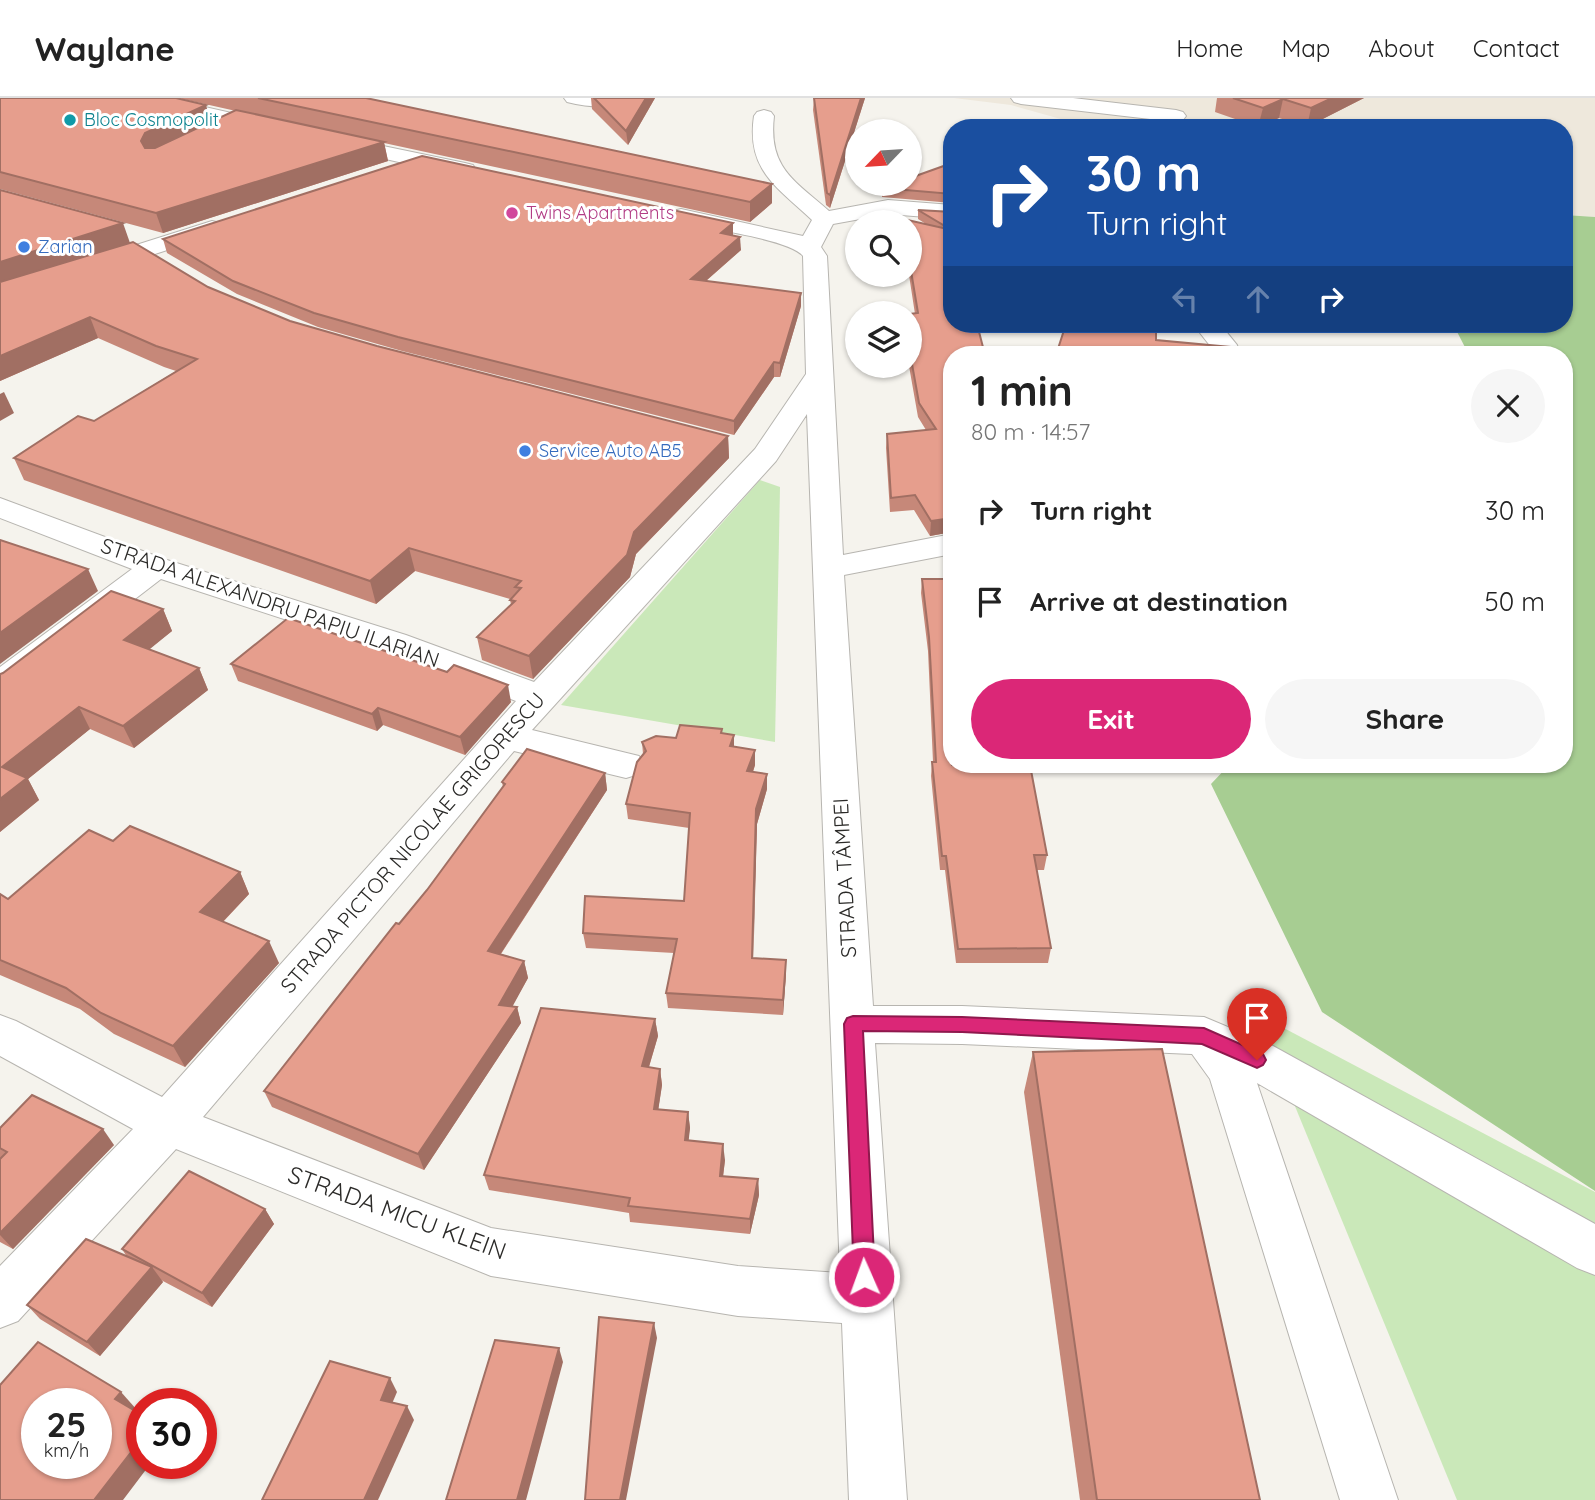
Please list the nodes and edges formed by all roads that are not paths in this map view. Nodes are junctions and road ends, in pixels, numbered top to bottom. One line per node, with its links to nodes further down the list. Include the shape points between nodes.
1 (138, 98): 7 (street)
2 (574, 98): 3 (street)
3 (632, 98)
4 (1021, 98): 6 (street)
5 (764, 116): 18 (street, via 761,142 767,166)
6 (1176, 116)
7 (238, 120): 8 (street); 9 (street)
8 (290, 132)
9 (205, 137)
10 (316, 137): 11 (street)
11 (420, 161): 12 (street); 13 (street)
12 (382, 173)
13 (480, 173)
14 (943, 211): 18 (street, via 866,207)
15 (667, 213): 18 (street)
16 (228, 223): 19 (street)
17 (119, 231): 19 (street)
18 (816, 240): 22 (street, STRADA TÂMPEI)
19 (154, 247): 20 (street); 21 (street)
20 (171, 270)
21 (0, 296)
22 (818, 376): 26 (street, STRADA TÂMPEI); 28 (street, STRADA PICTOR NICOLAE GRIGORESCU)
23 (0, 507): 25 (street, STRADA ALEXANDRU PAPIU ILARIAN)
24 (943, 546): 26 (street)
25 (156, 567): 27 (street); 28 (street, STRADA ALEXANDRU PAPIU ILARIAN, via 394,643)
26 (827, 568): 31 (street, STRADA TÂMPEI)
27 (0, 685)
28 (540, 697): 29 (street, STRADA PICTOR NICOLAE GRIGORESCU)
29 (506, 736): 30 (street); 34 (street, STRADA PICTOR NICOLAE GRIGORESCU)
30 (626, 765)
31 (853, 1024): 33 (street); 36 (street, STRADA TÂMPEI)
32 (0, 1034): 34 (street, STRADA MICU KLEIN)
33 (1204, 1036): 35 (street, via 1257,1060); 39 (street, via 1230,1071)
34 (168, 1124): 36 (street, STRADA MICU KLEIN, via 491,1252 738,1290); 37 (street, STRADA PICTOR NICOLAE GRIGORESCU)
35 (1595, 1251)
36 (865, 1300): 38 (street, STRADA TÂMPEI)
37 (0, 1303)
38 (878, 1500)
39 (1370, 1500)

